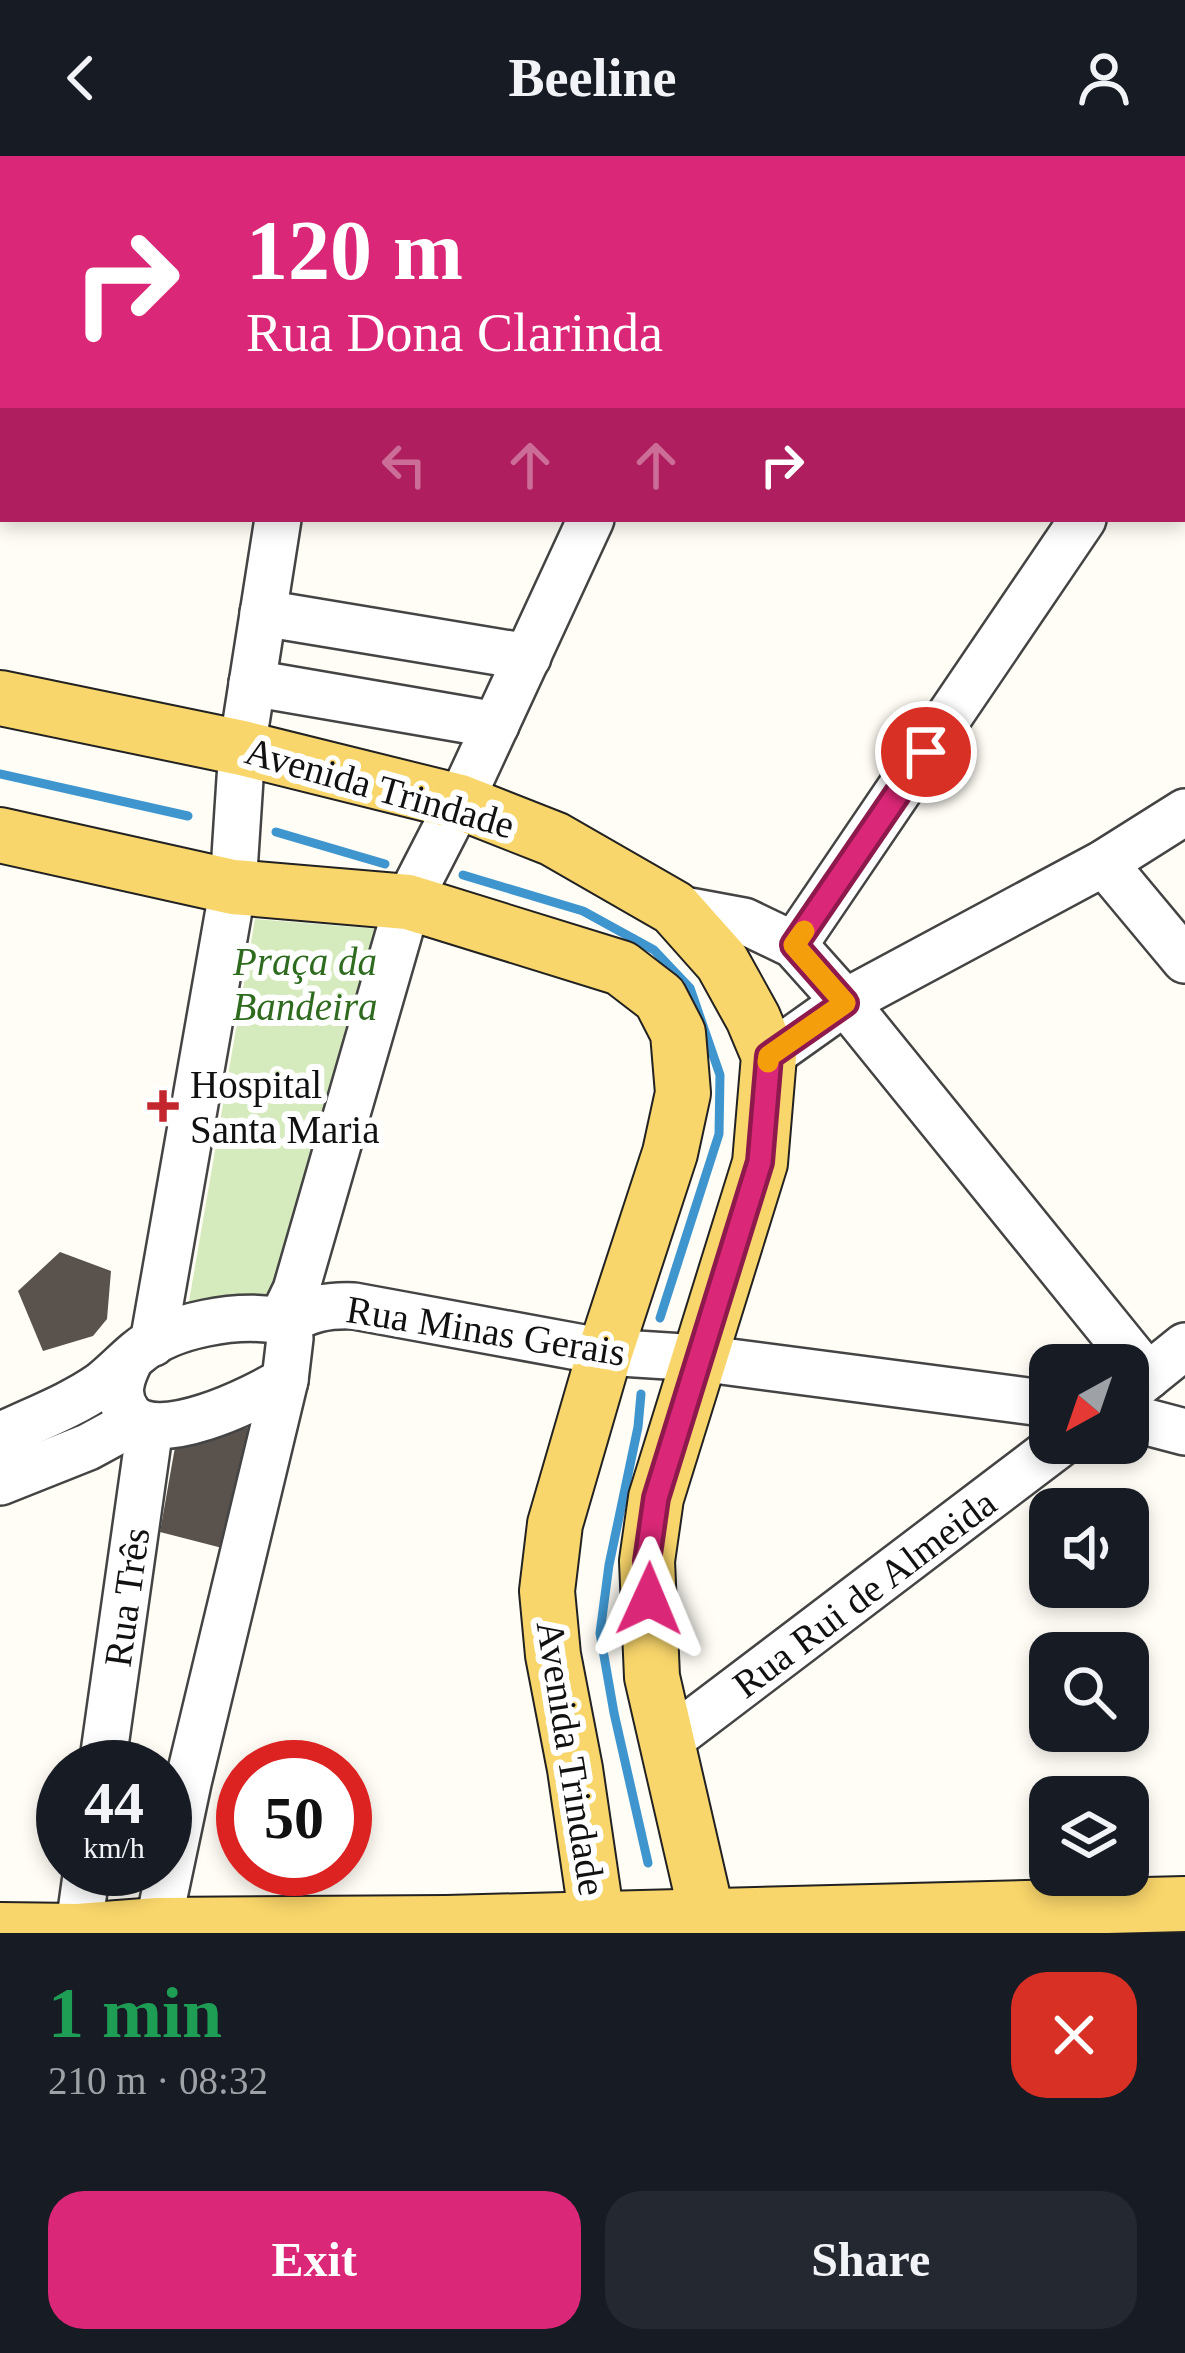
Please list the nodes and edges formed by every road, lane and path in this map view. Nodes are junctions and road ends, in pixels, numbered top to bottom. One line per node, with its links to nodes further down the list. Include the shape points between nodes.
1 (278, 522): 4 (street)
2 (591, 522): 5 (street)
3 (1081, 522): 17 (street)
4 (263, 613): 5 (street); 6 (street)
5 (528, 657): 8 (street)
6 (252, 683): 8 (street); 9 (street)
7 (0, 698): 9 (main road, Avenida Trindade)
8 (496, 725): 10 (street)
9 (242, 748): 10 (main road, Avenida Trindade); 14 (street)
10 (460, 802): 15 (street); 16 (main road, Avenida Trindade, via 554,838)
11 (1185, 812): 13 (street)
12 (0, 835): 14 (main road, Avenida Trindade)
13 (1104, 863): 18 (street); 19 (street)
14 (233, 887): 15 (main road, Avenida Trindade); 24 (street)
15 (408, 902): 21 (street); 25 (main road, Avenida Trindade, via 621,968 660,998 678,1033 683,1094 670,1154)
16 (674, 908): 17 (street, via 744,921); 20 (main road, Avenida Trindade, via 722,962)
17 (794, 945): 19 (street)
18 (1185, 960)
19 (845, 1003): 20 (street); 22 (street)
20 (769, 1056): 26 (main road, Avenida Trindade, via 760,1162)
21 (282, 1322): 24 (street, Rua Minas Gerais, via 237,1317 201,1324); 25 (street, Rua Minas Gerais, via 330,1305 354,1306); 28 (street, via 290,1338)
22 (1107, 1344)
23 (1185, 1346): 27 (street)
24 (142, 1352): 31 (street, Rua Três, via 120,1379 122,1404); 33 (street, Rua Minas Gerais, via 100,1385)
25 (605, 1352): 26 (street, Rua Minas Gerais); 43 (main road, Avenida Trindade, via 555,1524 547,1591)
26 (699, 1358): 29 (street, Rua Minas Gerais); 37 (main road, Avenida Trindade, via 656,1498 647,1561 652,1677)
27 (1149, 1375)
28 (285, 1380): 31 (street, via 168,1428); 42 (street)
29 (1029, 1401)
30 (1149, 1423): 32 (street)
31 (142, 1425): 35 (street); 36 (street, Rua Três)
32 (1185, 1432)
33 (0, 1436)
34 (1033, 1464): 37 (street, Rua Rui de Almeida)
35 (0, 1482)
36 (105, 1740)
37 (668, 1742): 41 (main road, Avenida Trindade)
38 (83, 1896): 46 (street)
39 (1185, 1904): 40 (main road)
40 (1097, 1919): 41 (main road)
41 (709, 1924): 43 (main road)
42 (158, 1925): 44 (main road); 46 (main road)
43 (598, 1925): 44 (main road)
44 (446, 1928)
45 (0, 1930): 46 (main road)
46 (78, 1932)

